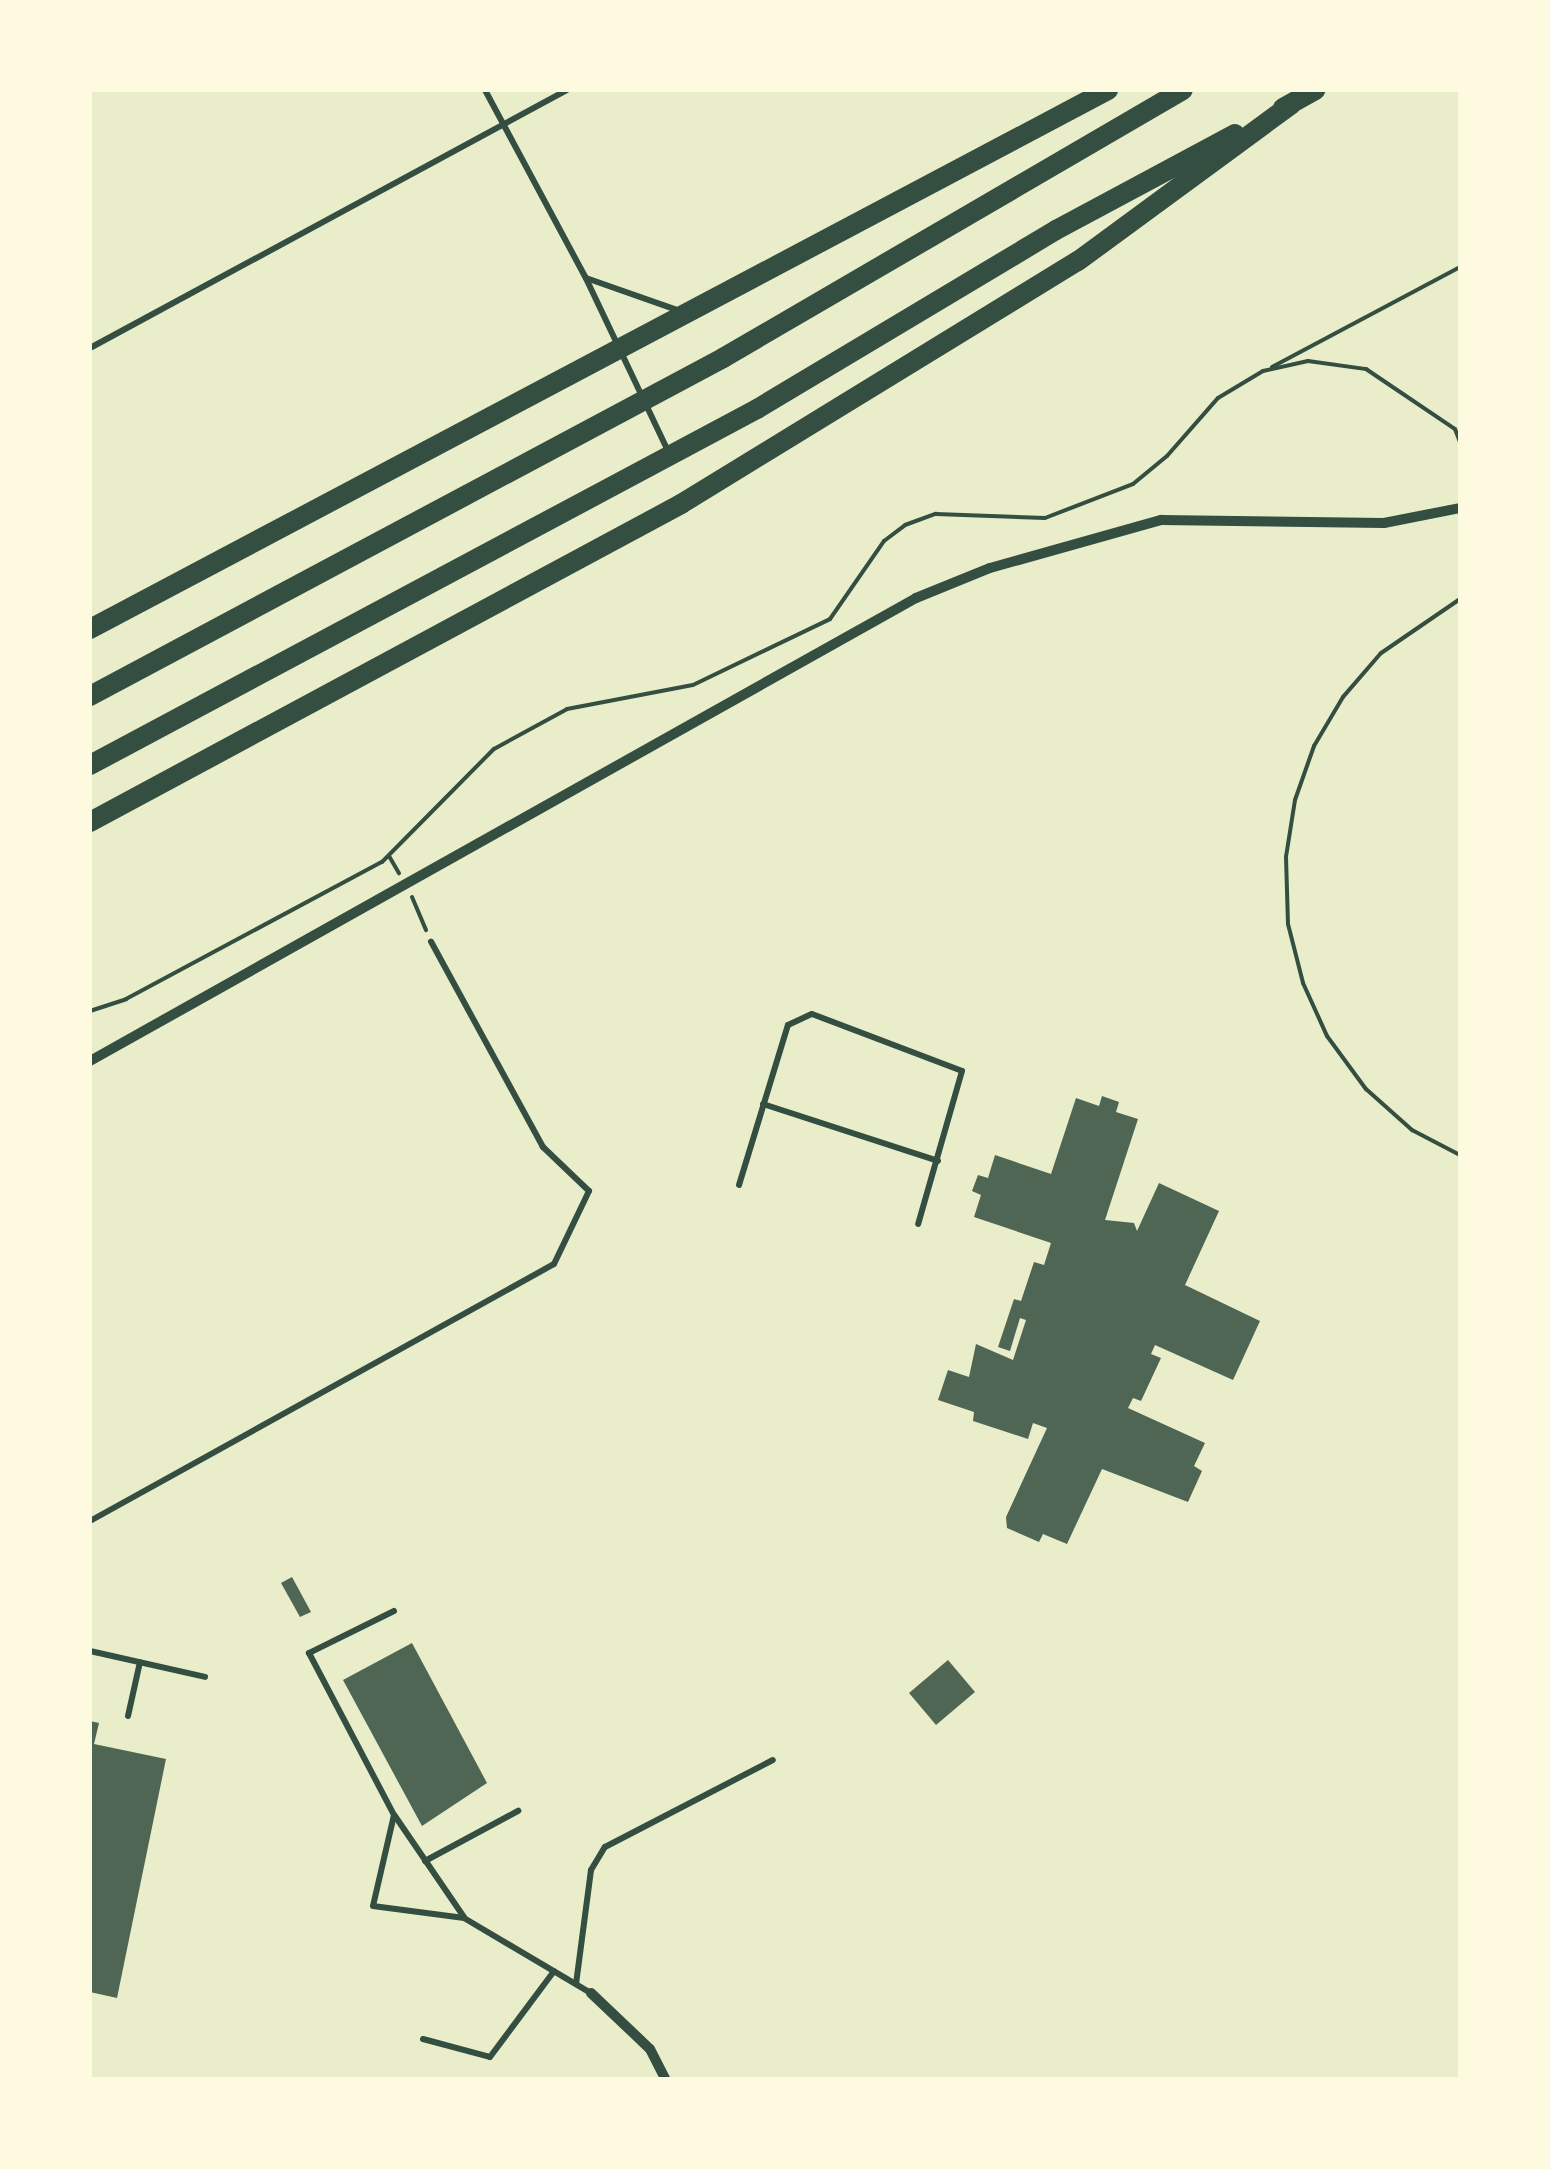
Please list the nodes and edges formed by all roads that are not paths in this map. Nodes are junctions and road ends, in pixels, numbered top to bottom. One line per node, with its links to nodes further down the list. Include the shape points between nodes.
1 (485, 90): 7 (lane)
2 (567, 90): 7 (lane)
3 (1108, 90): 9 (highway)
4 (1182, 90): 12 (highway)
5 (1315, 90): 6 (highway)
6 (1292, 104): 13 (highway, via 1056,230); 18 (highway, via 1078,261 681,504)
7 (504, 126): 8 (lane); 10 (lane)
8 (586, 278): 9 (lane); 11 (lane)
9 (686, 314): 11 (highway)
10 (90, 348)
11 (618, 350): 12 (lane); 15 (highway)
12 (644, 401): 13 (lane); 16 (highway)
13 (671, 456): 17 (highway)
14 (1460, 508): 20 (street, via 1384,523 1161,520 990,568 916,598)
15 (90, 629)
16 (90, 696)
17 (90, 764)
18 (90, 822)
19 (432, 942): 25 (lane, via 542,1147 589,1191 554,1264)
20 (90, 1061)
21 (764, 1104): 22 (lane); 22 (lane, via 788,1025 812,1014 962,1071); 23 (lane)
22 (938, 1161): 24 (lane)
23 (739, 1185)
24 (918, 1224)
25 (90, 1521)
26 (394, 1610): 33 (lane, via 309,1653)
27 (90, 1650): 28 (lane)
28 (140, 1662): 29 (lane); 30 (lane)
29 (206, 1677)
30 (128, 1716)
31 (773, 1760): 37 (lane, via 605,1847 591,1870)
32 (518, 1811): 34 (lane)
33 (394, 1815): 34 (lane); 35 (lane, via 372,1906)
34 (426, 1861): 35 (lane)
35 (464, 1918): 36 (lane)
36 (554, 1971): 37 (lane); 39 (lane, via 490,2057)
37 (576, 1984): 38 (lane)
38 (591, 1993): 40 (street, via 650,2048)
39 (424, 2040)
40 (665, 2079)

